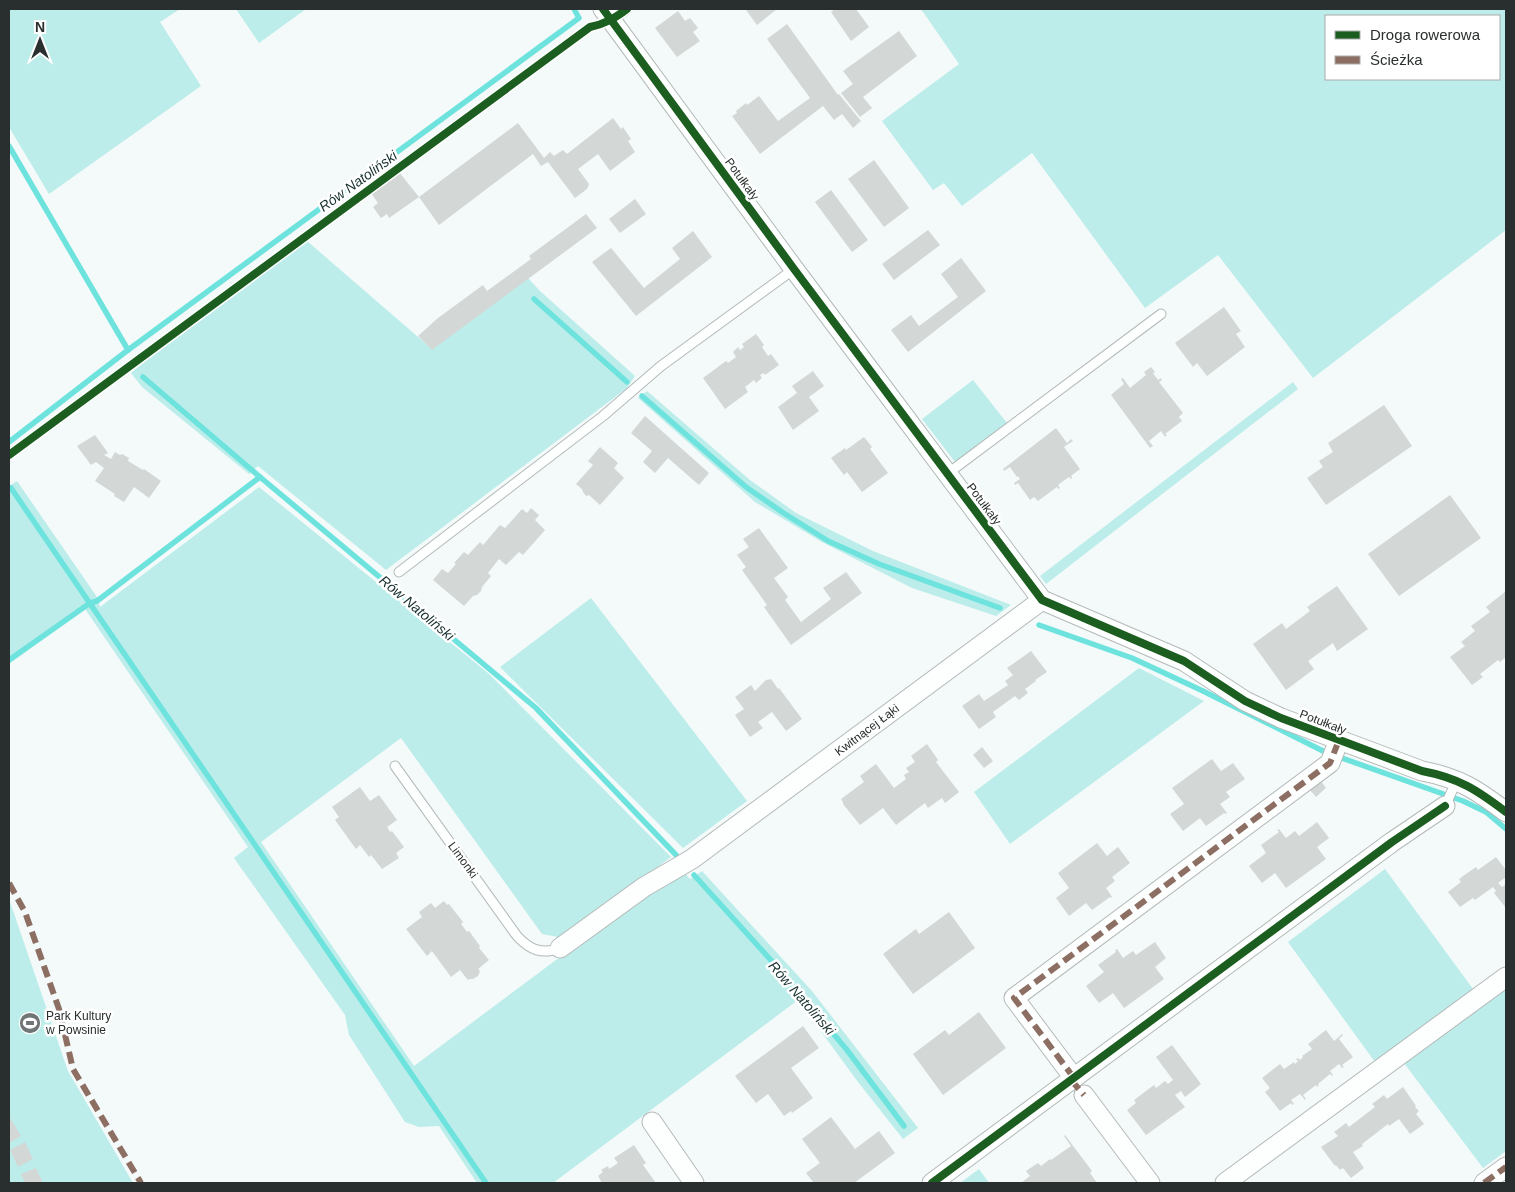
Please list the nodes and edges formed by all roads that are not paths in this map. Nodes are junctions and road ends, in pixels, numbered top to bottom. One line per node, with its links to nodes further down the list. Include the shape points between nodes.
1 (628, 9): 2 (lane)
2 (607, 15): 3 (street, Potułkały)
3 (794, 269): 5 (street, Potułkały); 6 (lane, via 661,366 603,416)
4 (1161, 314): 5 (lane)
5 (947, 474): 7 (street, Potułkały)
6 (399, 572)
7 (1042, 600): 8 (street, Potułkały, via 1184,660 1217,683); 13 (street, Kwitnącej Łąki, via 692,859 644,887)
8 (1335, 750): 10 (street, Potułkały, via 1441,774); 15 (street, via 1014,998)
9 (396, 766): 13 (lane, Limonki, via 525,945 534,950)
10 (1455, 784): 11 (lane); 12 (street, Potułkały, via 1483,794)
11 (1445, 806): 15 (street)
12 (1506, 812)
13 (560, 948)
14 (1506, 977): 22 (street)
15 (1074, 1078): 20 (street)
16 (1084, 1095): 21 (street)
17 (652, 1122): 19 (street)
18 (1506, 1167): 23 (street)
19 (694, 1183)
20 (932, 1183)
21 (1150, 1183)
22 (1225, 1183)
23 (1484, 1183)

